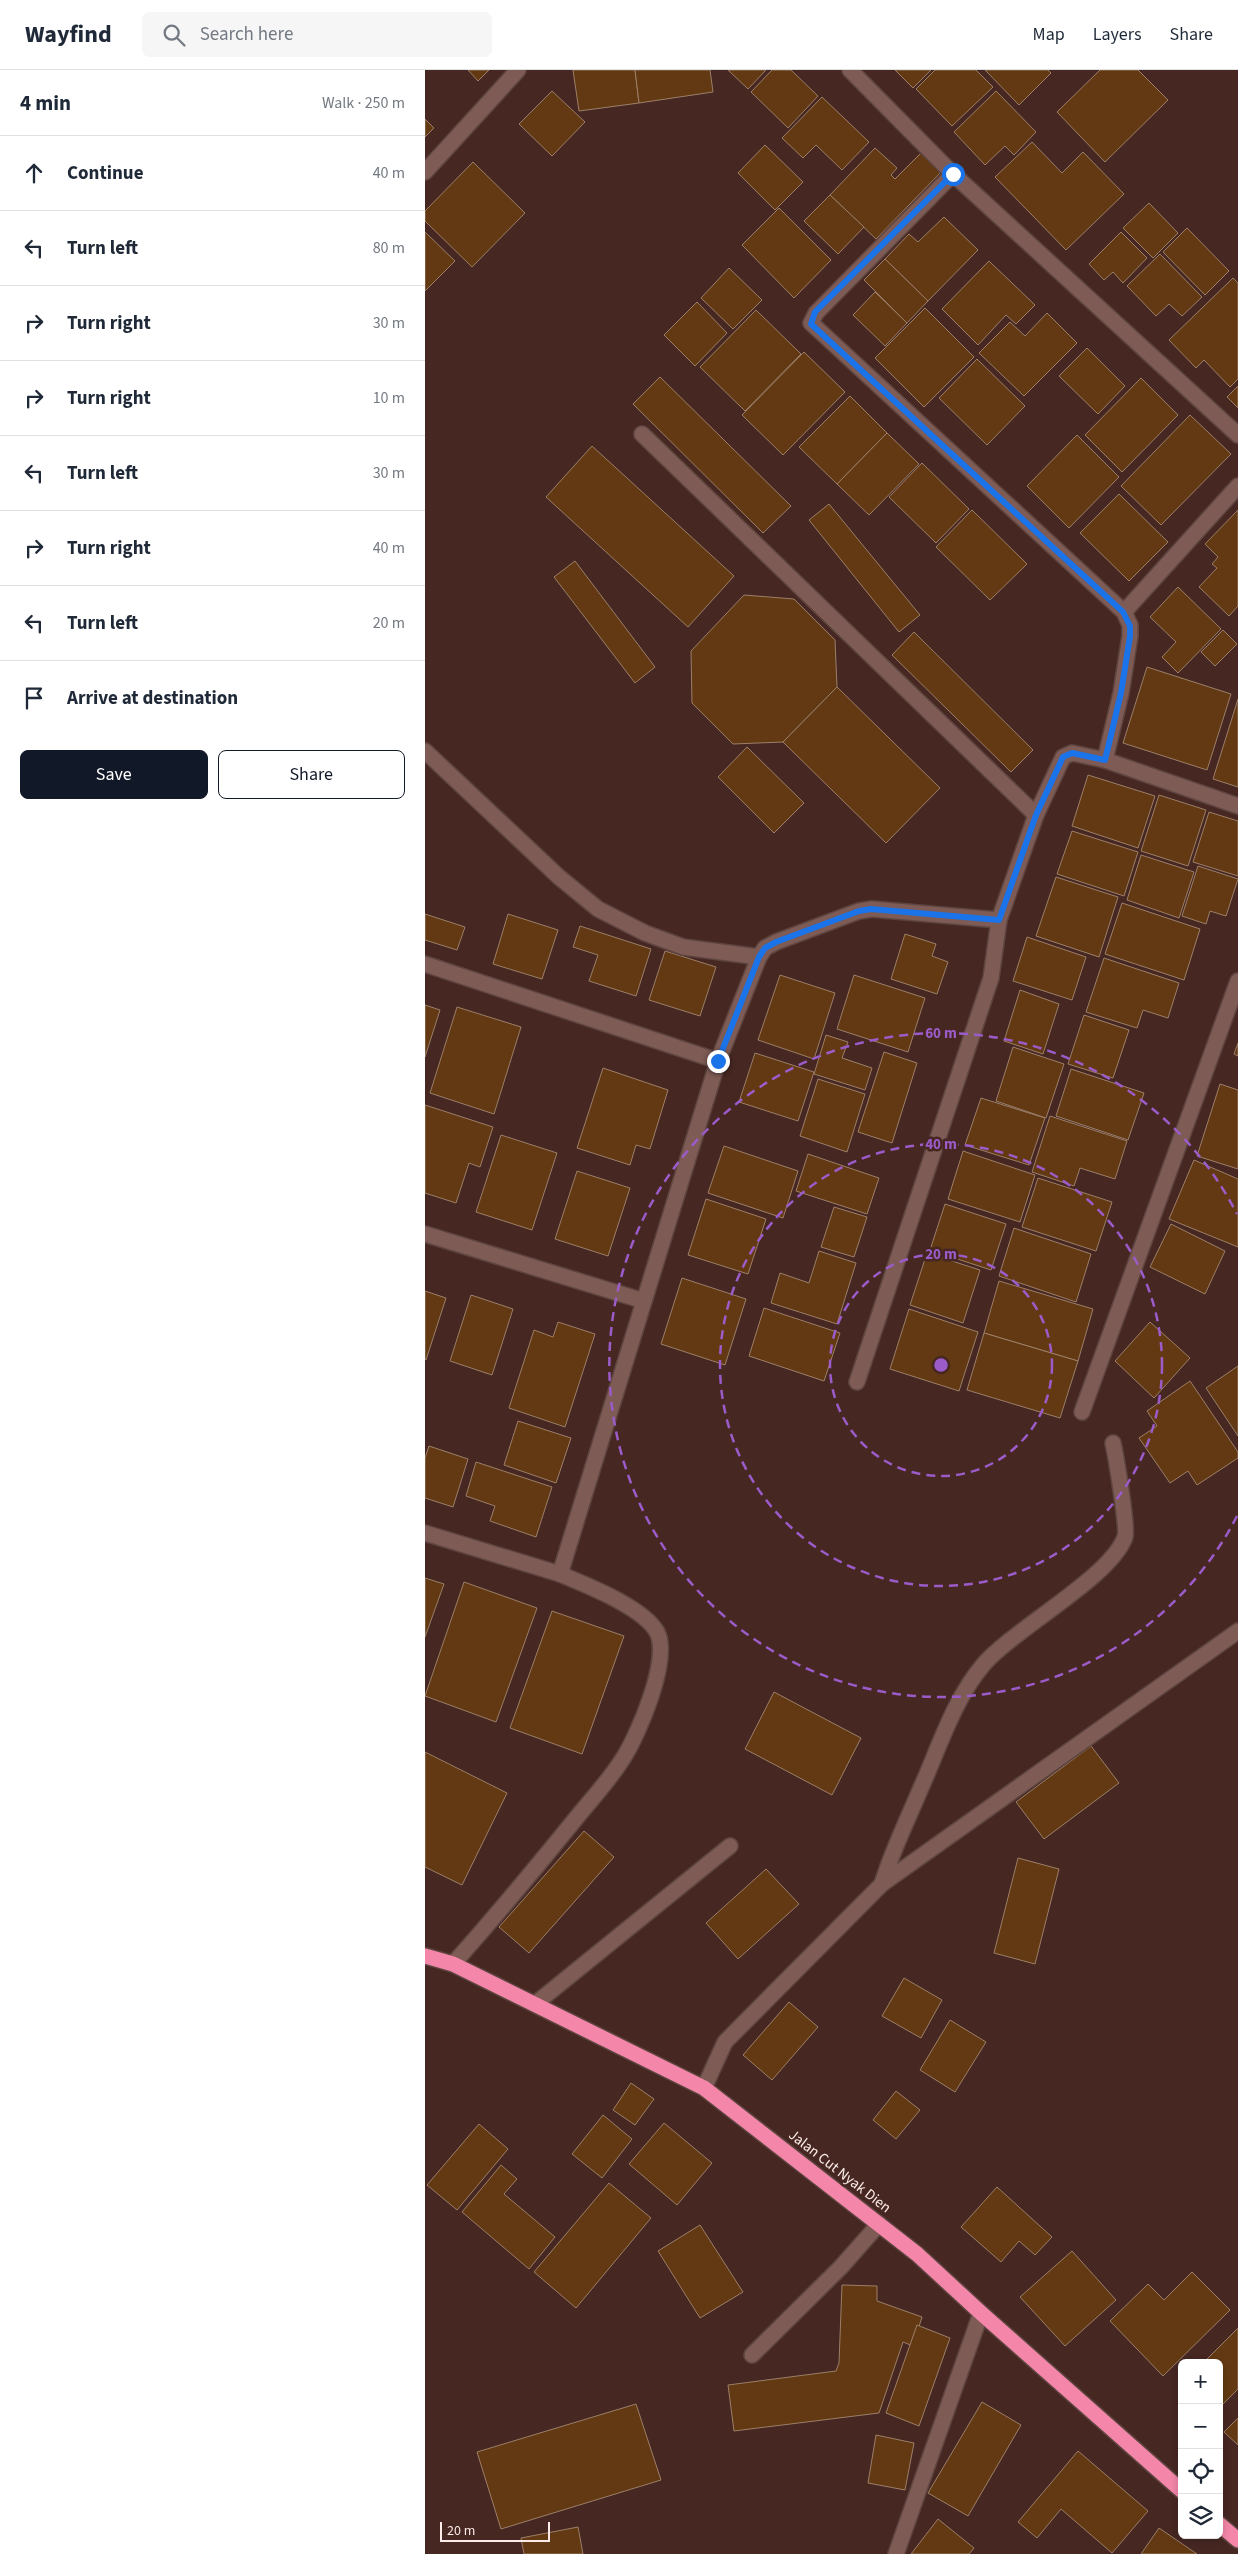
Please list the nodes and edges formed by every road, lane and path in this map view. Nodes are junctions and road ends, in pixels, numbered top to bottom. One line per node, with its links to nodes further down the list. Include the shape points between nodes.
1 (518, 70): 3 (street)
2 (850, 70): 4 (street)
3 (425, 172)
4 (953, 174): 6 (street); 8 (street, via 815,312 811,324)
5 (642, 434): 12 (street)
6 (1238, 435)
7 (1238, 486): 8 (street)
8 (1123, 612): 10 (street, via 1130,626 1130,636)
9 (425, 751): 14 (street, via 559,877 598,909 645,933 683,946)
10 (1105, 760): 11 (street); 12 (street, via 1072,753 1063,757)
11 (1238, 806)
12 (1036, 815): 13 (street)
13 (999, 920): 14 (street, via 865,910 776,942 765,948); 20 (street, via 991,978)
14 (759, 957): 17 (street)
15 (425, 964): 17 (street)
16 (1238, 981): 21 (street)
17 (718, 1061): 19 (street)
18 (425, 1234): 19 (street)
19 (644, 1301): 24 (street)
20 (857, 1382)
21 (1083, 1412)
22 (1113, 1443): 27 (street, via 1126,1535 1119,1550 997,1652 967,1686 901,1829)
23 (425, 1533): 24 (street)
24 (560, 1574): 29 (street, via 601,1591 639,1614 657,1632 660,1653 654,1694 623,1760)
25 (1238, 1631): 27 (street)
26 (730, 1846): 30 (street)
27 (882, 1884): 31 (street, via 725,2042)
28 (425, 1956): 29 (highway, Jalan Cut Nyak Dien)
29 (453, 1964): 30 (highway, Jalan Cut Nyak Dien)
30 (535, 2004): 31 (highway, Jalan Cut Nyak Dien)
31 (704, 2088): 32 (highway, Jalan Cut Nyak Dien)
32 (879, 2224): 33 (highway, Jalan Cut Nyak Dien, via 917,2254); 34 (street, via 841,2267)
33 (981, 2314): 35 (highway, Jalan Cut Nyak Dien); 38 (street)
34 (751, 2355)
35 (1178, 2487)
36 (1223, 2527): 37 (highway)
37 (1238, 2540)
38 (896, 2554)

